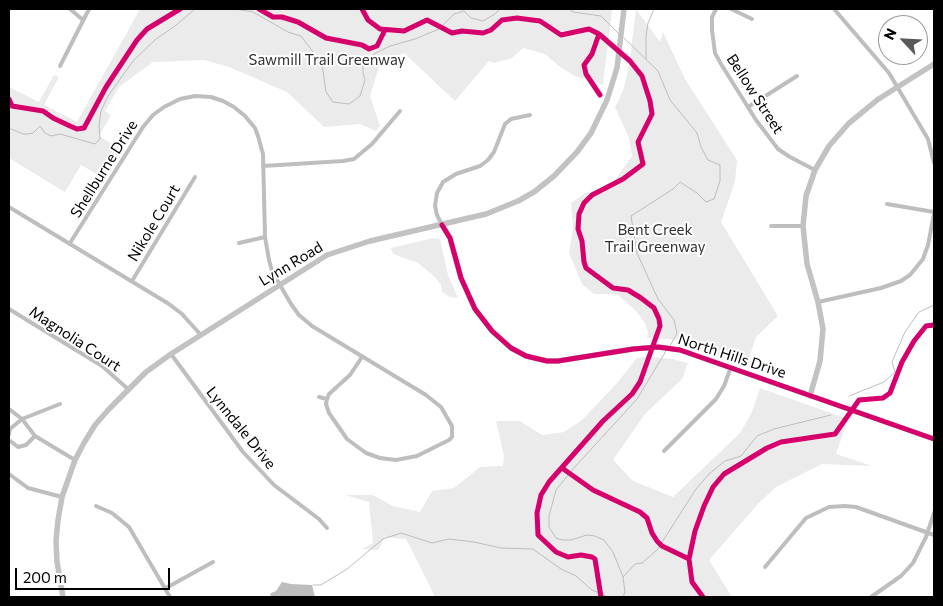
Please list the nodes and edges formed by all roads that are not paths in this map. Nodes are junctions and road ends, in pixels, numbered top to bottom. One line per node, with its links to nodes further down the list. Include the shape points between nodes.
1 (70, 9): 8 (street)
2 (89, 9): 8 (street)
3 (624, 9): 23 (main road, Lynn Road, via 617,68 607,100 591,133 577,152 534,192 500,209)
4 (716, 9): 13 (street, Bellow Street, via 712,30 716,53)
5 (731, 9): 7 (street)
6 (834, 9): 12 (street, via 877,57)
7 (752, 19)
8 (83, 20): 10 (street)
9 (934, 64): 12 (main road)
10 (60, 66)
11 (797, 76): 13 (street)
12 (898, 87): 16 (street, via 928,140); 18 (main road, via 848,123 828,146)
13 (748, 107): 18 (street, Bellow Street, via 778,149)
14 (400, 112): 17 (street, via 354,159)
15 (530, 115): 23 (street, via 511,119 505,124 488,160 443,182 435,206)
16 (934, 163)
17 (263, 166): 26 (street, Shellburne Drive); 27 (street, Shellburne Drive, via 255,128 234,107 211,97 180,99 164,106 143,127)
18 (815, 170): 25 (main road, via 806,196)
19 (195, 177): 29 (street, Nikole Court)
20 (887, 204): 22 (street)
21 (9, 207): 27 (street)
22 (934, 213): 31 (street, via 923,260 910,275 881,288)
23 (442, 225): 30 (main road, Lynn Road, via 370,241 327,255); 36 (main road, North Hills Drive, via 450,238 461,278 475,309 492,331 522,355 558,361 633,349 668,348)
24 (771, 226): 25 (street)
25 (803, 226): 31 (main road)
26 (265, 236): 28 (street); 30 (street, Shellburne Drive, via 272,271)
27 (70, 243): 29 (street)
28 (239, 243)
29 (132, 281): 33 (street, via 182,314)
30 (280, 284): 33 (main road, Lynn Road); 35 (street, Shellburne Drive, via 303,320)
31 (818, 302): 38 (main road, via 822,343)
32 (9, 309): 37 (street, Magnolia Court, via 102,366)
33 (200, 334): 34 (main road, Lynn Road)
34 (171, 354): 37 (main road, Lynn Road); 56 (street, Lynndale Drive, via 243,452 274,485 319,518)
35 (362, 357): 40 (street); 46 (street, Shellburne Drive, via 441,407 451,422)
36 (732, 367): 38 (main road, North Hills Drive); 50 (street, via 716,400)
37 (128, 389): 51 (main road, Lynn Road, via 95,425)
38 (810, 396): 48 (main road, North Hills Drive)
39 (319, 397): 40 (street)
40 (327, 399): 46 (street, via 327,409 343,434 360,450 373,456 406,459 446,443)
41 (60, 404): 43 (street)
42 (9, 409): 43 (street)
43 (22, 419): 44 (street); 45 (street)
44 (9, 434)
45 (35, 436): 49 (street, via 26,445 18,447); 51 (street)
46 (452, 437): 47 (street)
47 (458, 439)
48 (934, 439)
49 (9, 440)
50 (664, 451)
51 (75, 460): 53 (main road, Lynn Road)
52 (9, 474): 53 (street, via 28,488)
53 (62, 497): 62 (main road, Lynn Road, via 56,541)
54 (96, 506): 61 (street, via 125,522)
55 (934, 513): 57 (street)
56 (327, 528)
57 (927, 532): 58 (street); 60 (street, via 856,507 829,507 806,518); 64 (street, via 919,553 907,570)
58 (934, 535)
59 (214, 562): 61 (street)
60 (765, 567)
61 (166, 588): 63 (street)
62 (63, 597)
63 (170, 597)
64 (871, 597)

